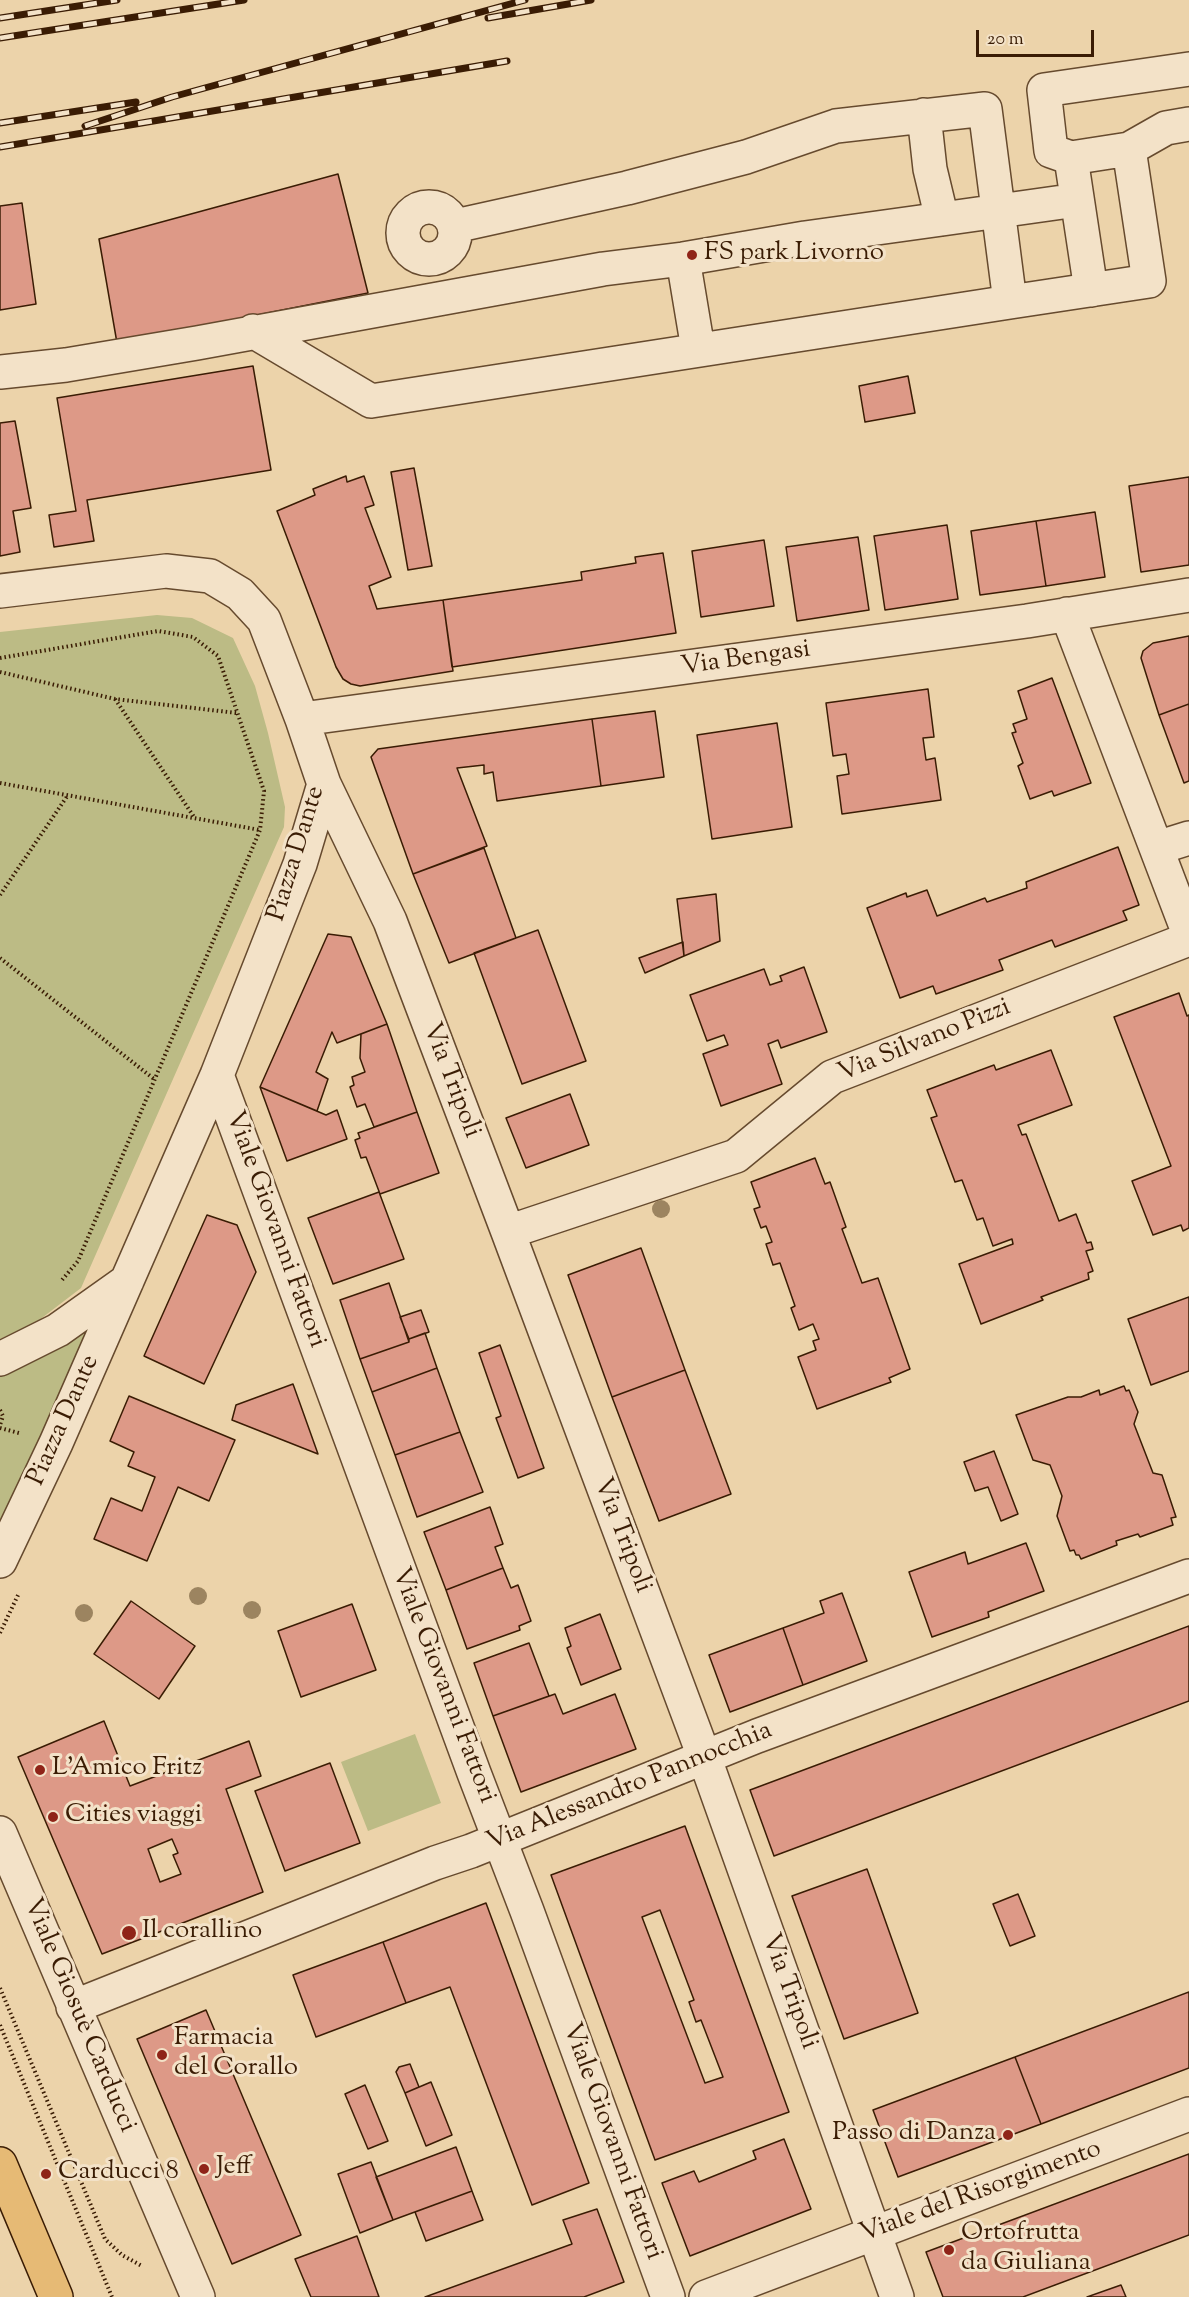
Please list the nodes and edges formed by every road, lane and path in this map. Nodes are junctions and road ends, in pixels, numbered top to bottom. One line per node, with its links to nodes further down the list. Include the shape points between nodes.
1 (1189, 69): 5 (street, via 1044,90 1051,151)
2 (924, 115): 7 (street, via 985,109); 8 (street, via 930,169); 9 (street, via 836,126 746,157)
3 (1189, 124): 4 (street, via 1166,128)
4 (1129, 149): 5 (street); 11 (street, via 1149,281)
5 (1071, 158): 6 (street)
6 (1077, 200): 7 (street); 11 (street)
7 (997, 212): 8 (street); 12 (street)
8 (942, 219): 10 (street)
9 (456, 226)
10 (683, 259): 13 (street, via 603,269); 14 (street)
11 (1090, 290): 12 (street)
12 (1010, 302): 14 (street)
13 (253, 332): 14 (street, via 371,401); 15 (street, via 66,365)
14 (698, 349)
15 (0, 372)
16 (0, 591): 23 (street, Piazza Dante, via 166,571 210,576 240,594 264,620)
17 (1189, 595): 18 (street, Via Bengasi)
18 (1067, 614): 23 (street, Via Bengasi); 30 (street)
19 (0, 658): 22 (path, via 158,631 193,637 218,656)
20 (0, 672): 21 (path)
21 (115, 699): 22 (path); 27 (path)
22 (237, 712): 28 (path, via 264,791)
23 (302, 719): 25 (street, Piazza Dante)
24 (0, 783): 26 (path)
25 (324, 784): 35 (street, Piazza Dante, via 300,864); 37 (street, Via Tripoli, via 390,921)
26 (68, 795): 27 (path); 31 (path)
27 (194, 818): 28 (path)
28 (260, 830): 36 (path)
29 (1189, 838): 30 (street)
30 (1157, 848): 32 (street)
31 (0, 895)
32 (1189, 934)
33 (1189, 939): 37 (street, Via Silvano Pizzi, via 832,1077 736,1156)
34 (0, 958): 36 (path)
35 (217, 1076): 38 (street, Piazza Dante); 47 (street, Viale Giovanni Fattori)
36 (154, 1078): 39 (path, via 78,1261)
37 (508, 1232): 45 (street, Via Tripoli)
38 (129, 1280): 40 (street, Piazza Dante, via 58,1330); 43 (street, Piazza Dante)
39 (56, 1287)
40 (0, 1359)
41 (0, 1410): 42 (path)
42 (0, 1425)
43 (0, 1561)
44 (1189, 1576): 45 (street, Via Alessandro Pannocchia, via 757,1736)
45 (705, 1759): 47 (street, Via Alessandro Pannocchia); 54 (street, Via Tripoli)
46 (0, 1833): 50 (street, Viale Giosuè Carducci)
47 (500, 1839): 50 (street, Via Alessandro Pannocchia); 59 (street, Viale Giovanni Fattori)
48 (0, 1988): 49 (path)
49 (1, 1995): 55 (path, via 105,2239)
50 (73, 2007): 58 (street, Viale Giosuè Carducci)
51 (0, 2025): 57 (path)
52 (1189, 2114): 54 (street, Viale del Risorgimento)
53 (0, 2164): 56 (main road)
54 (873, 2233): 60 (street, Viale del Risorgimento); 61 (street, Via Tripoli)
55 (127, 2257)
56 (56, 2297)
57 (112, 2297)
58 (198, 2297)
59 (668, 2297)
60 (706, 2297)
61 (897, 2297)

